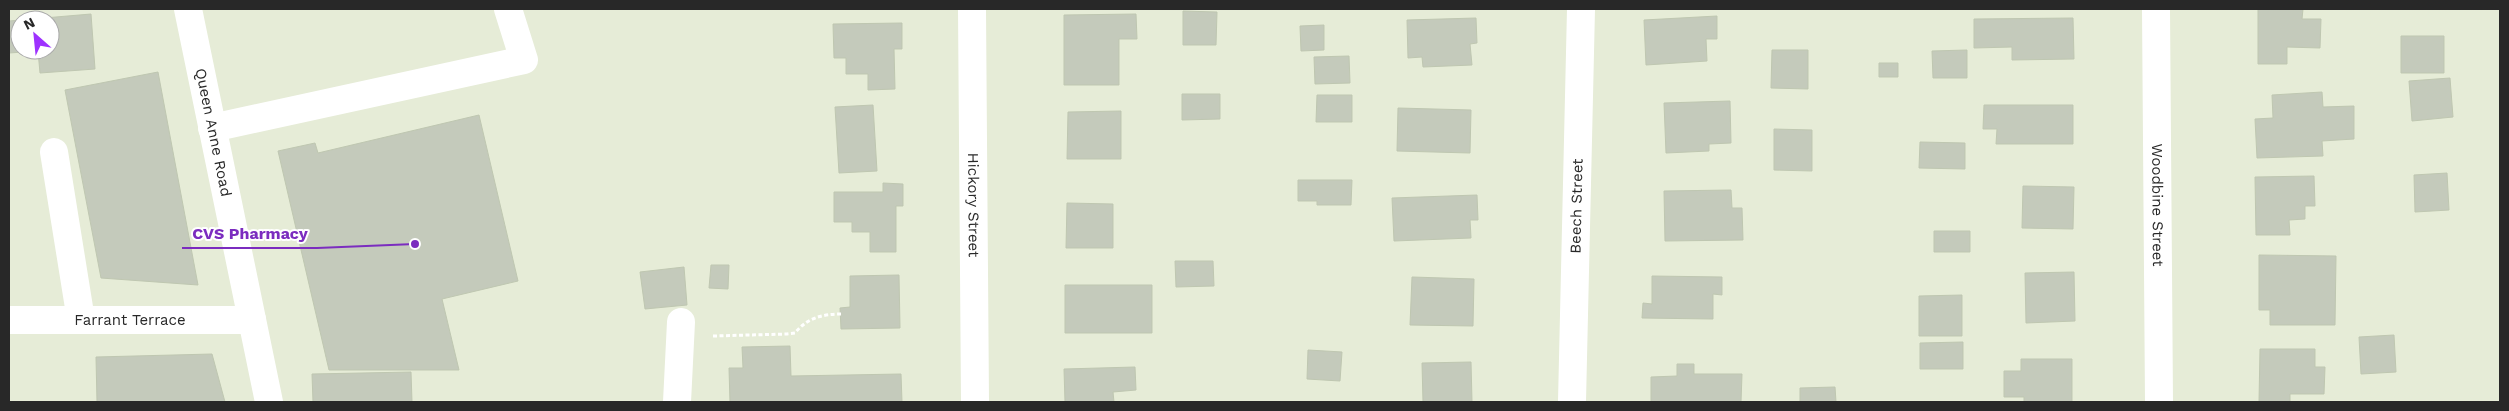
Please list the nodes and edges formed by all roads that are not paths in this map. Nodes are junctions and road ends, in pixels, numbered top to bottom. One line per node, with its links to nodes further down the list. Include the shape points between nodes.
1 (188, 9): 6 (street, Queen Anne Road)
2 (508, 9): 6 (street, via 524,60)
3 (972, 9): 14 (street, Hickory Street)
4 (1581, 9): 15 (street, Beech Street)
5 (2156, 9): 16 (street, Woodbine Street)
6 (212, 128): 10 (street, Queen Anne Road)
7 (54, 152): 9 (street)
8 (9, 320): 9 (street, Farrant Terrace)
9 (81, 320): 10 (street, Farrant Terrace)
10 (252, 320): 12 (street, Queen Anne Road)
11 (681, 329): 13 (street)
12 (269, 402)
13 (677, 402)
14 (975, 402)
15 (1572, 402)
16 (2159, 402)

